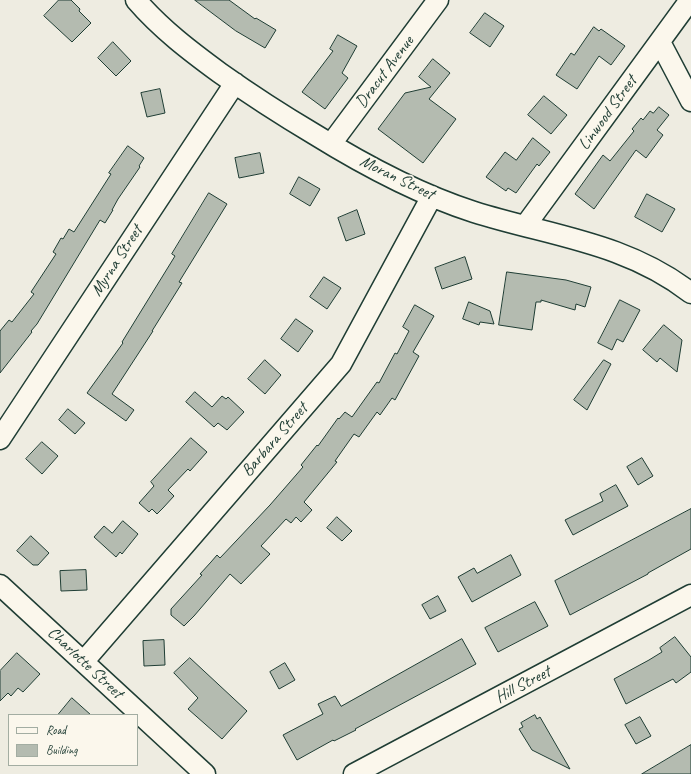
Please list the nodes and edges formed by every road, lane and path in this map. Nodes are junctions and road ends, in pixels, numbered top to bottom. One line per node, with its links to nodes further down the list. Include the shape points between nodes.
1 (136, 0): 5 (street, Moran Street, via 178,41)
2 (438, 0): 7 (street, Dracut Avenue)
3 (690, 0): 4 (street, Linwood Street)
4 (660, 42): 6 (street); 9 (street, Linwood Street)
5 (235, 83): 7 (street, Moran Street); 11 (street, Myrna Street)
6 (691, 101)
7 (331, 144): 8 (street, Moran Street)
8 (432, 196): 9 (street, Moran Street, via 473,212); 14 (street, Barbara Street, via 341,364)
9 (525, 226): 10 (street, Moran Street, via 616,252 659,272)
10 (691, 293)
11 (0, 440)
12 (0, 584): 14 (street, Charlotte Street)
13 (691, 595): 16 (street, Hill Street)
14 (84, 661): 15 (street, Charlotte Street)
15 (205, 774)
16 (354, 774)

